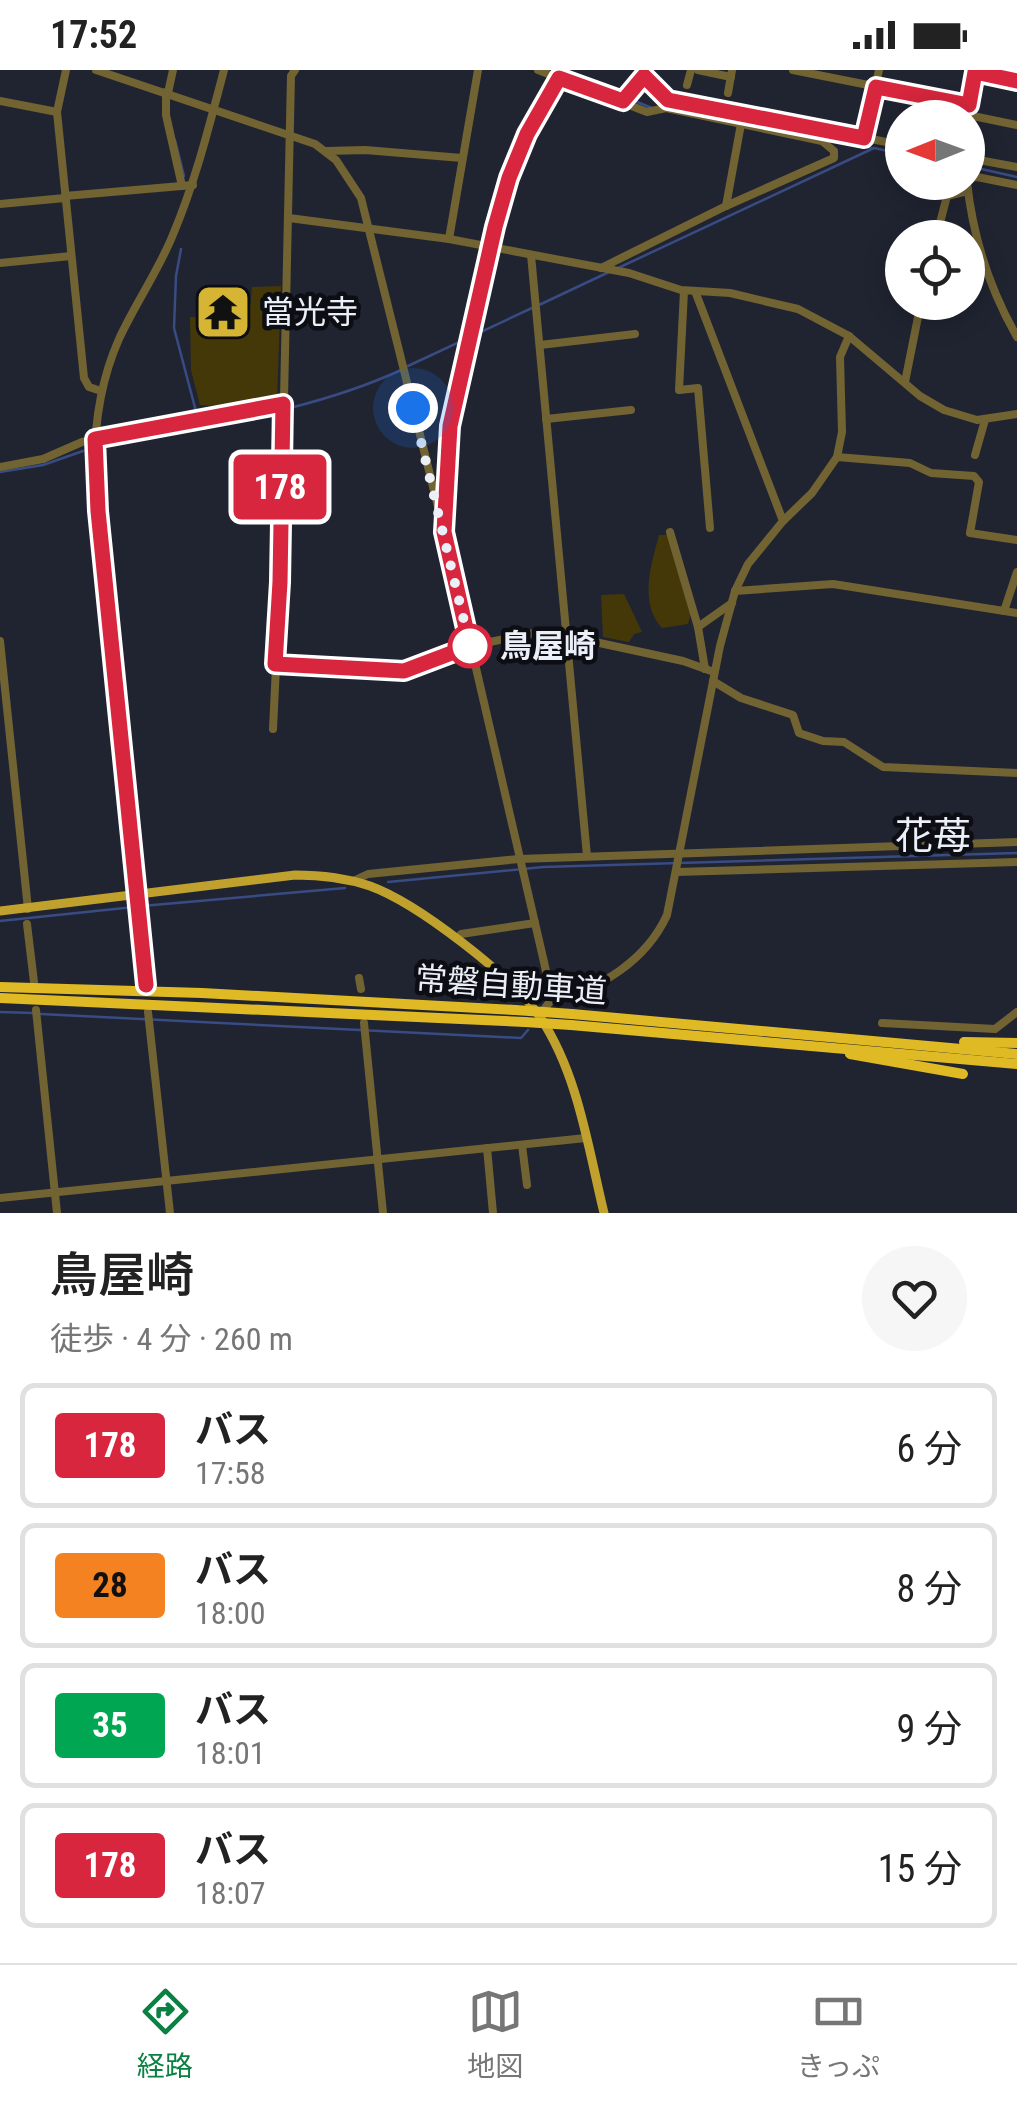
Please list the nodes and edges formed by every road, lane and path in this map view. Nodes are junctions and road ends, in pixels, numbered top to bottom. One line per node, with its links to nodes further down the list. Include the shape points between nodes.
1 (66, 70): 25 (street)
2 (96, 70): 18 (street)
3 (173, 70): 18 (street)
4 (224, 70): 24 (street)
5 (478, 70): 33 (street)
6 (538, 70): 14 (street)
7 (695, 70): 13 (street); 16 (street)
8 (793, 70): 17 (street)
9 (880, 70): 17 (street)
10 (975, 71): 15 (street); 22 (street)
11 (293, 73): 29 (street)
12 (646, 73): 20 (street); 30 (street, via 668,100)
13 (731, 73): 19 (street)
14 (561, 74): 20 (street); 47 (street, via 521,148)
15 (1017, 81)
16 (687, 85)
17 (876, 87): 21 (street); 30 (street)
18 (167, 93): 24 (street); 37 (street)
19 (728, 93)
20 (625, 98): 27 (street, via 647,112 666,108)
21 (920, 100)
22 (970, 100)
23 (0, 101): 25 (street)
24 (214, 107): 29 (street); 38 (street)
25 (58, 112): 40 (street)
26 (985, 118): 28 (street)
27 (741, 124): 43 (street); 43 (street, via 822,141 834,158)
28 (1017, 125)
29 (292, 134): 32 (street); 44 (street)
30 (864, 138): 31 (street)
31 (885, 142)
32 (327, 151): 33 (street); 45 (street, via 349,176)
33 (462, 158): 46 (street)
34 (985, 161): 35 (street)
35 (1017, 167)
36 (985, 178): 39 (street)
37 (182, 184): 38 (street); 40 (street)
38 (193, 185): 60 (street)
39 (1017, 185)
40 (65, 197): 42 (street); 49 (street)
41 (970, 200): 57 (street, via 990,286)
42 (0, 204)
43 (726, 206): 51 (street)
44 (289, 218): 45 (street); 61 (street)
45 (371, 230): 46 (street); 72 (street)
46 (449, 239): 47 (street)
47 (491, 247): 48 (street); 72 (street, via 450,426)
48 (531, 255): 51 (street); 58 (street)
49 (71, 256): 50 (street); 60 (street, via 84,378)
50 (0, 263)
51 (602, 269): 52 (street)
52 (684, 291): 53 (street); 71 (street, via 679,390 698,388)
53 (696, 292): 56 (street, via 730,292 798,308); 70 (street)
54 (917, 320): 59 (street)
55 (635, 334): 58 (street)
56 (849, 336): 59 (street); 68 (street, via 840,358)
57 (1017, 337)
58 (540, 345): 64 (street)
59 (905, 382): 65 (street, via 944,410)
60 (101, 391): 66 (street)
61 (283, 407): 66 (street); 84 (street)
62 (631, 410): 64 (street)
63 (1017, 414): 65 (street)
64 (546, 418): 81 (street)
65 (985, 420): 67 (street)
66 (95, 439): 69 (street); 95 (street)
67 (975, 455)
68 (837, 457): 70 (street); 74 (street, via 974,476 980,482 970,532)
69 (0, 467)
70 (783, 521): 76 (street)
71 (710, 528)
72 (444, 532): 83 (street)
73 (670, 532): 80 (street)
74 (1017, 540)
75 (1017, 572): 78 (street)
76 (735, 591): 77 (street); 78 (street, via 833,584)
77 (732, 603): 80 (street); 85 (street)
78 (1004, 612): 79 (street)
79 (1017, 613)
80 (698, 626): 85 (street)
81 (566, 634): 83 (street, via 544,631); 85 (street); 90 (street)
82 (0, 641): 96 (street)
83 (470, 646): 84 (street, via 404,671); 91 (street)
84 (275, 664): 86 (street)
85 (711, 674): 87 (street, via 741,698 793,715 799,733 844,742 883,767); 89 (street)
86 (273, 730)
87 (1017, 773)
88 (1017, 842): 89 (street)
89 (679, 854): 90 (street); 93 (street)
90 (587, 856): 91 (street)
91 (520, 861): 94 (street, via 368,874); 99 (street)
92 (1017, 862): 93 (street)
93 (676, 872): 107 (street, via 667,914 640,957)
94 (354, 881): 95 (main road, via 295,874); 100 (main road, via 396,898)
95 (137, 896): 96 (main road); 103 (street)
96 (28, 908): 97 (main road)
97 (0, 912)
98 (27, 924): 102 (street)
99 (535, 924): 100 (street); 107 (street)
100 (457, 939): 111 (main road)
101 (359, 978): 105 (street)
102 (34, 982)
103 (146, 985)
104 (0, 987): 112 (highway, 常磐自動車道, bridge, via 515,1010)
105 (360, 990)
106 (0, 998): 112 (highway, 常磐自動車道, bridge)
107 (552, 1000): 111 (street)
108 (36, 1010): 127 (street)
109 (148, 1012): 125 (street)
110 (1017, 1012): 114 (street, via 996,1029)
111 (539, 1015): 121 (main road, via 562,1061)
112 (571, 1019): 115 (highway, 常磐自動車道); 116 (highway, 常磐自動車道)
113 (364, 1023): 124 (street)
114 (882, 1023)
115 (730, 1037): 119 (highway, 常磐自動車道); 120 (highway)
116 (858, 1038): 117 (highway); 118 (highway, 常磐自動車道)
117 (1017, 1043)
118 (1017, 1054)
119 (1017, 1064)
120 (962, 1074)
121 (587, 1141): 122 (street); 133 (main road)
122 (522, 1145): 123 (street); 126 (street)
123 (487, 1148): 124 (street); 132 (street)
124 (377, 1159): 125 (street); 131 (street)
125 (167, 1181): 127 (street); 130 (street)
126 (527, 1186)
127 (55, 1193): 128 (street); 129 (street)
128 (0, 1198)
129 (57, 1213)
130 (170, 1213)
131 (383, 1213)
132 (493, 1213)
133 (604, 1213)

